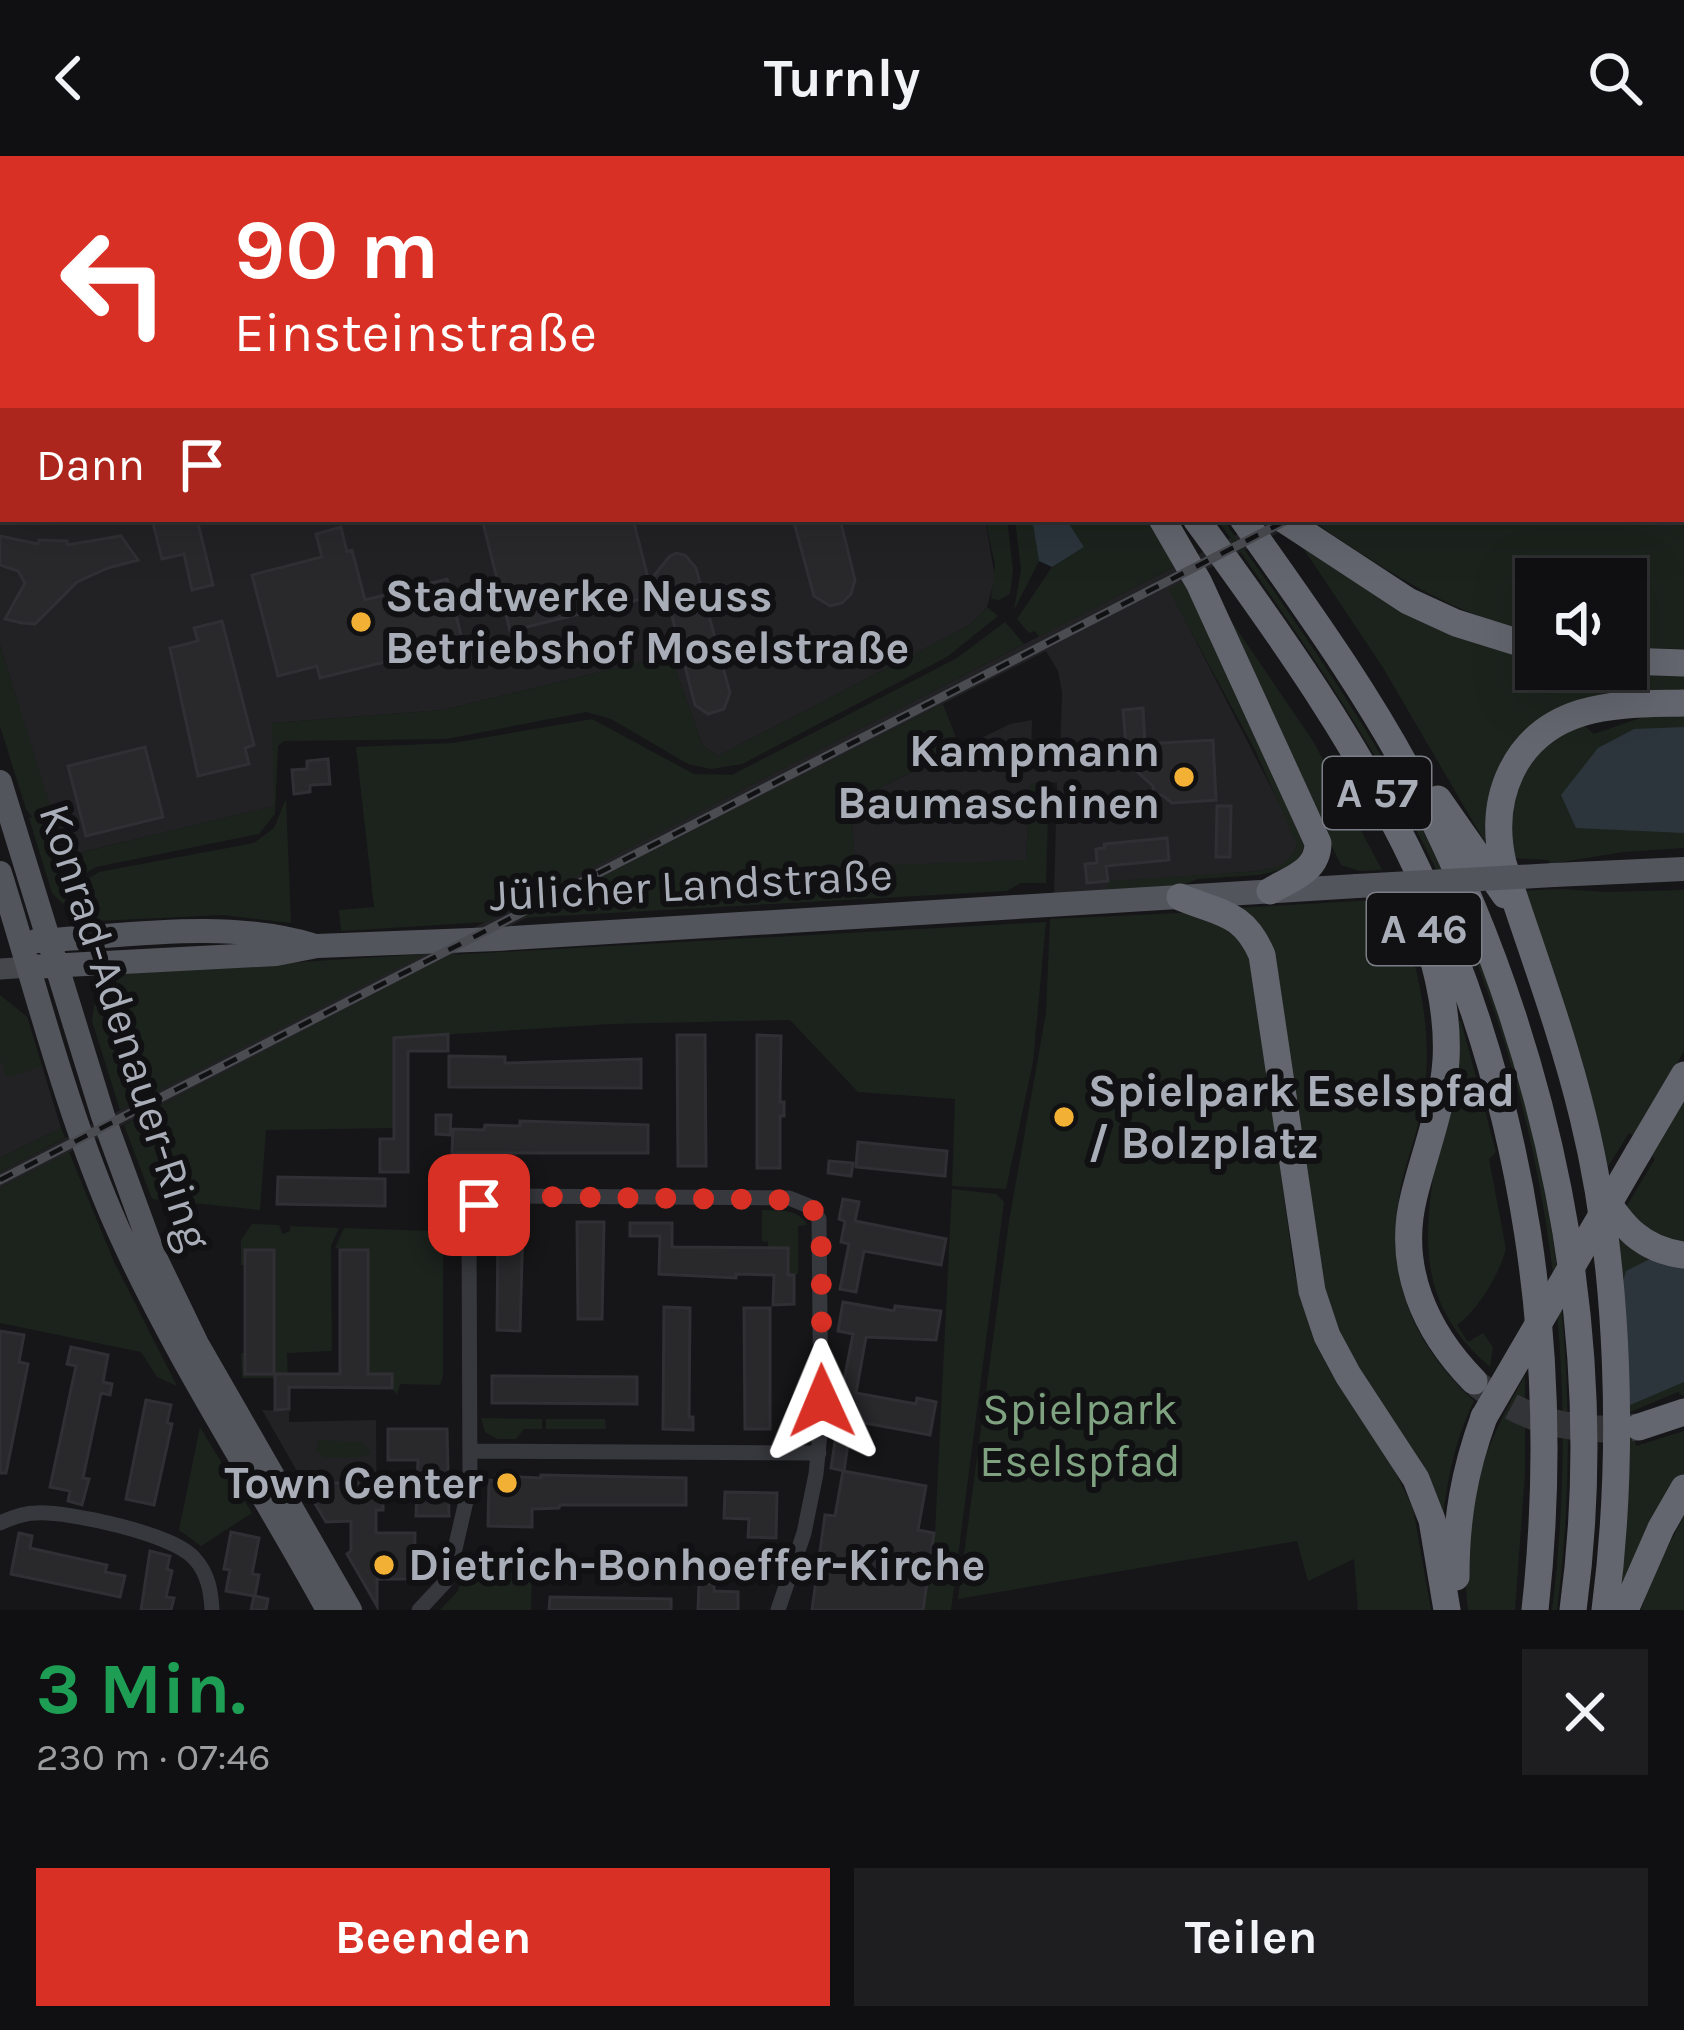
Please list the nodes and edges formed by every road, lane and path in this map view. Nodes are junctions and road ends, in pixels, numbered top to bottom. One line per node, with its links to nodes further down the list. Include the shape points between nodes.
1 (1164, 522): 16 (highway, via 1318,843 1310,869)
2 (1182, 522): 28 (highway, A 46, via 1296,686 1417,908 1439,977 1446,1062 1408,1246 1432,1330)
3 (1198, 522): 42 (highway, A 57, via 1373,786 1456,958 1486,1046 1515,1157 1541,1322 1544,1496)
4 (1245, 522): 12 (highway, A 57)
5 (1288, 522): 7 (highway)
6 (1303, 522): 7 (highway)
7 (1320, 542): 8 (highway, via 1408,601)
8 (1515, 641)
9 (1647, 662): 10 (highway)
10 (1684, 663)
11 (1684, 703): 18 (highway, via 1584,712 1540,733 1511,768 1497,838)
12 (1402, 760): 18 (highway); 43 (highway, A 57, via 1491,952 1566,1230 1583,1407)
13 (0, 782): 19 (main road, Konrad-Adenauer-Ring)
14 (1684, 868): 16 (main road, Jülicher Landstraße, bridge)
15 (0, 873): 20 (main road, Konrad-Adenauer-Ring)
16 (1270, 891): 17 (main road, Jülicher Landstraße)
17 (1180, 897): 21 (main road, Jülicher Landstraße); 40 (highway, via 1240,920 1262,955 1312,1291 1348,1375 1416,1479 1432,1520)
18 (1523, 924): 26 (highway, via 1566,1052)
19 (49, 940): 20 (main road, Jülicher Landstraße); 21 (main road, Jülicher Landstraße, via 225,931); 22 (main road, Konrad-Adenauer-Ring)
20 (11, 942): 23 (main road, Konrad-Adenauer-Ring)
21 (317, 946): 22 (main road, Jülicher Landstraße)
22 (57, 966): 23 (main road, Jülicher Landstraße); 37 (main road, Konrad-Adenauer-Ring, via 163,1275)
23 (29, 968): 24 (main road, Jülicher Landstraße); 36 (main road, Konrad-Adenauer-Ring, via 133,1263)
24 (0, 969)
25 (1684, 1076): 41 (highway, bridge, via 1484,1418 1456,1523)
26 (1596, 1183): 27 (highway, via 1638,1240); 44 (highway, via 1615,1387)
27 (1684, 1255)
28 (1474, 1381)
29 (1684, 1412): 30 (highway)
30 (1640, 1427)
31 (471, 1451): 32 (street); 32 (street, via 473,1215 496,1196 567,1196 788,1198 809,1206 821,1229); 38 (street, via 453,1565)
32 (819, 1453): 39 (street)
33 (1684, 1488): 45 (highway)
34 (0, 1523): 35 (street, via 47,1513 162,1537 196,1560)
35 (212, 1610)
36 (328, 1610)
37 (350, 1610)
38 (419, 1610)
39 (778, 1610)
40 (1447, 1610)
41 (1459, 1610)
42 (1534, 1610)
43 (1573, 1610)
44 (1605, 1610)
45 (1625, 1610)

